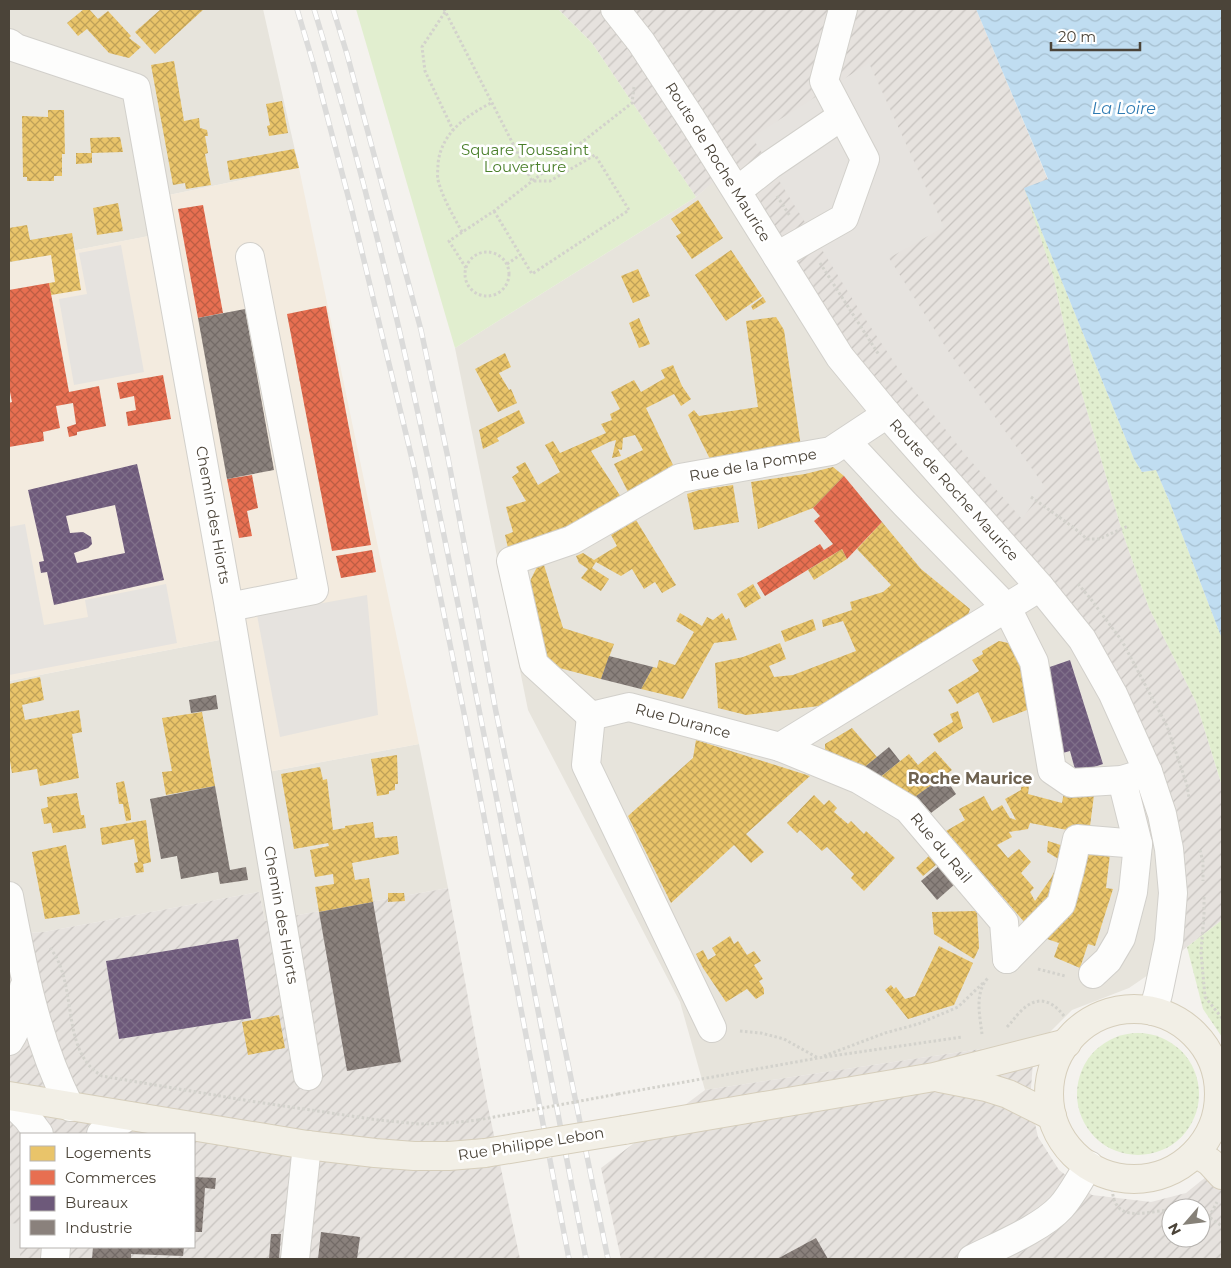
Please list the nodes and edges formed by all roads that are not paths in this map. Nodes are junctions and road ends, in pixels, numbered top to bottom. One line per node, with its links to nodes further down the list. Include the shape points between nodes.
1 (615, 9): 5 (street, Route de Roche Maurice, via 641,42)
2 (843, 9): 4 (street, via 824,81)
3 (9, 43): 11 (street, Chemin des Hiorts, via 136,88)
4 (842, 116): 5 (street, via 770,165); 6 (street, via 865,159 844,218)
5 (737, 192): 6 (street, Route de Roche Maurice)
6 (777, 256): 8 (street, Route de Roche Maurice, via 840,357)
7 (250, 258): 11 (street, via 314,590)
8 (887, 414): 9 (street, Rue de la Pompe); 10 (street, Route de Roche Maurice)
9 (847, 442): 12 (street); 13 (street, Rue de la Pompe, via 831,451 680,478 572,540 511,561 534,664)
10 (1040, 587): 12 (street); 15 (street, Route de Roche Maurice, via 1082,639 1113,694)
11 (229, 607): 25 (street, Chemin des Hiorts)
12 (1007, 608): 14 (street); 16 (street, via 1034,662 1052,770 1071,783)
13 (591, 716): 14 (street, Rue Durance, via 629,707); 22 (street, via 586,765)
14 (780, 747): 17 (street, Rue du Rail, via 858,779 908,809 1004,922 1007,959 1061,904 1077,839)
15 (1148, 772): 16 (street); 21 (street, Route de Roche Maurice, via 1162,814 1173,893 1168,942)
16 (1122, 780): 17 (street)
17 (1138, 844): 19 (street, via 1133,892 1121,938 1108,960)
18 (9, 896): 20 (street)
19 (1093, 974)
20 (25, 981): 24 (street, via 22,1012); 29 (street, via 55,1078)
21 (1153, 1012): 23 (main road, via 1137,1009 1112,1013 1088,1023); 35 (main road, via 1169,1016 1195,1035 1206,1048 1218,1078 1218,1110 1206,1140)
22 (712, 1028)
23 (1071, 1038): 26 (main road, Rue Philippe Lebon); 31 (main road, via 1060,1054 1051,1080)
24 (9, 1041)
25 (308, 1076)
26 (934, 1077): 31 (main road, Rue Philippe Lebon, via 1008,1094); 34 (main road, Rue Philippe Lebon, bridge, via 485,1153 414,1156)
27 (9, 1096): 29 (main road, Rue Philippe Lebon)
28 (9, 1100): 32 (street)
29 (70, 1107): 30 (main road, Rue Philippe Lebon)
30 (128, 1116): 33 (street); 34 (main road, Rue Philippe Lebon)
31 (1052, 1116): 36 (main road, via 1069,1147 1081,1160)
32 (38, 1133)
33 (102, 1133)
34 (307, 1145): 38 (street)
35 (1196, 1153): 36 (main road, via 1172,1171 1142,1179 1127,1179); 37 (main road)
36 (1101, 1170): 39 (street, via 1049,1218)
37 (1222, 1175)
38 (295, 1259)
39 (972, 1259)

